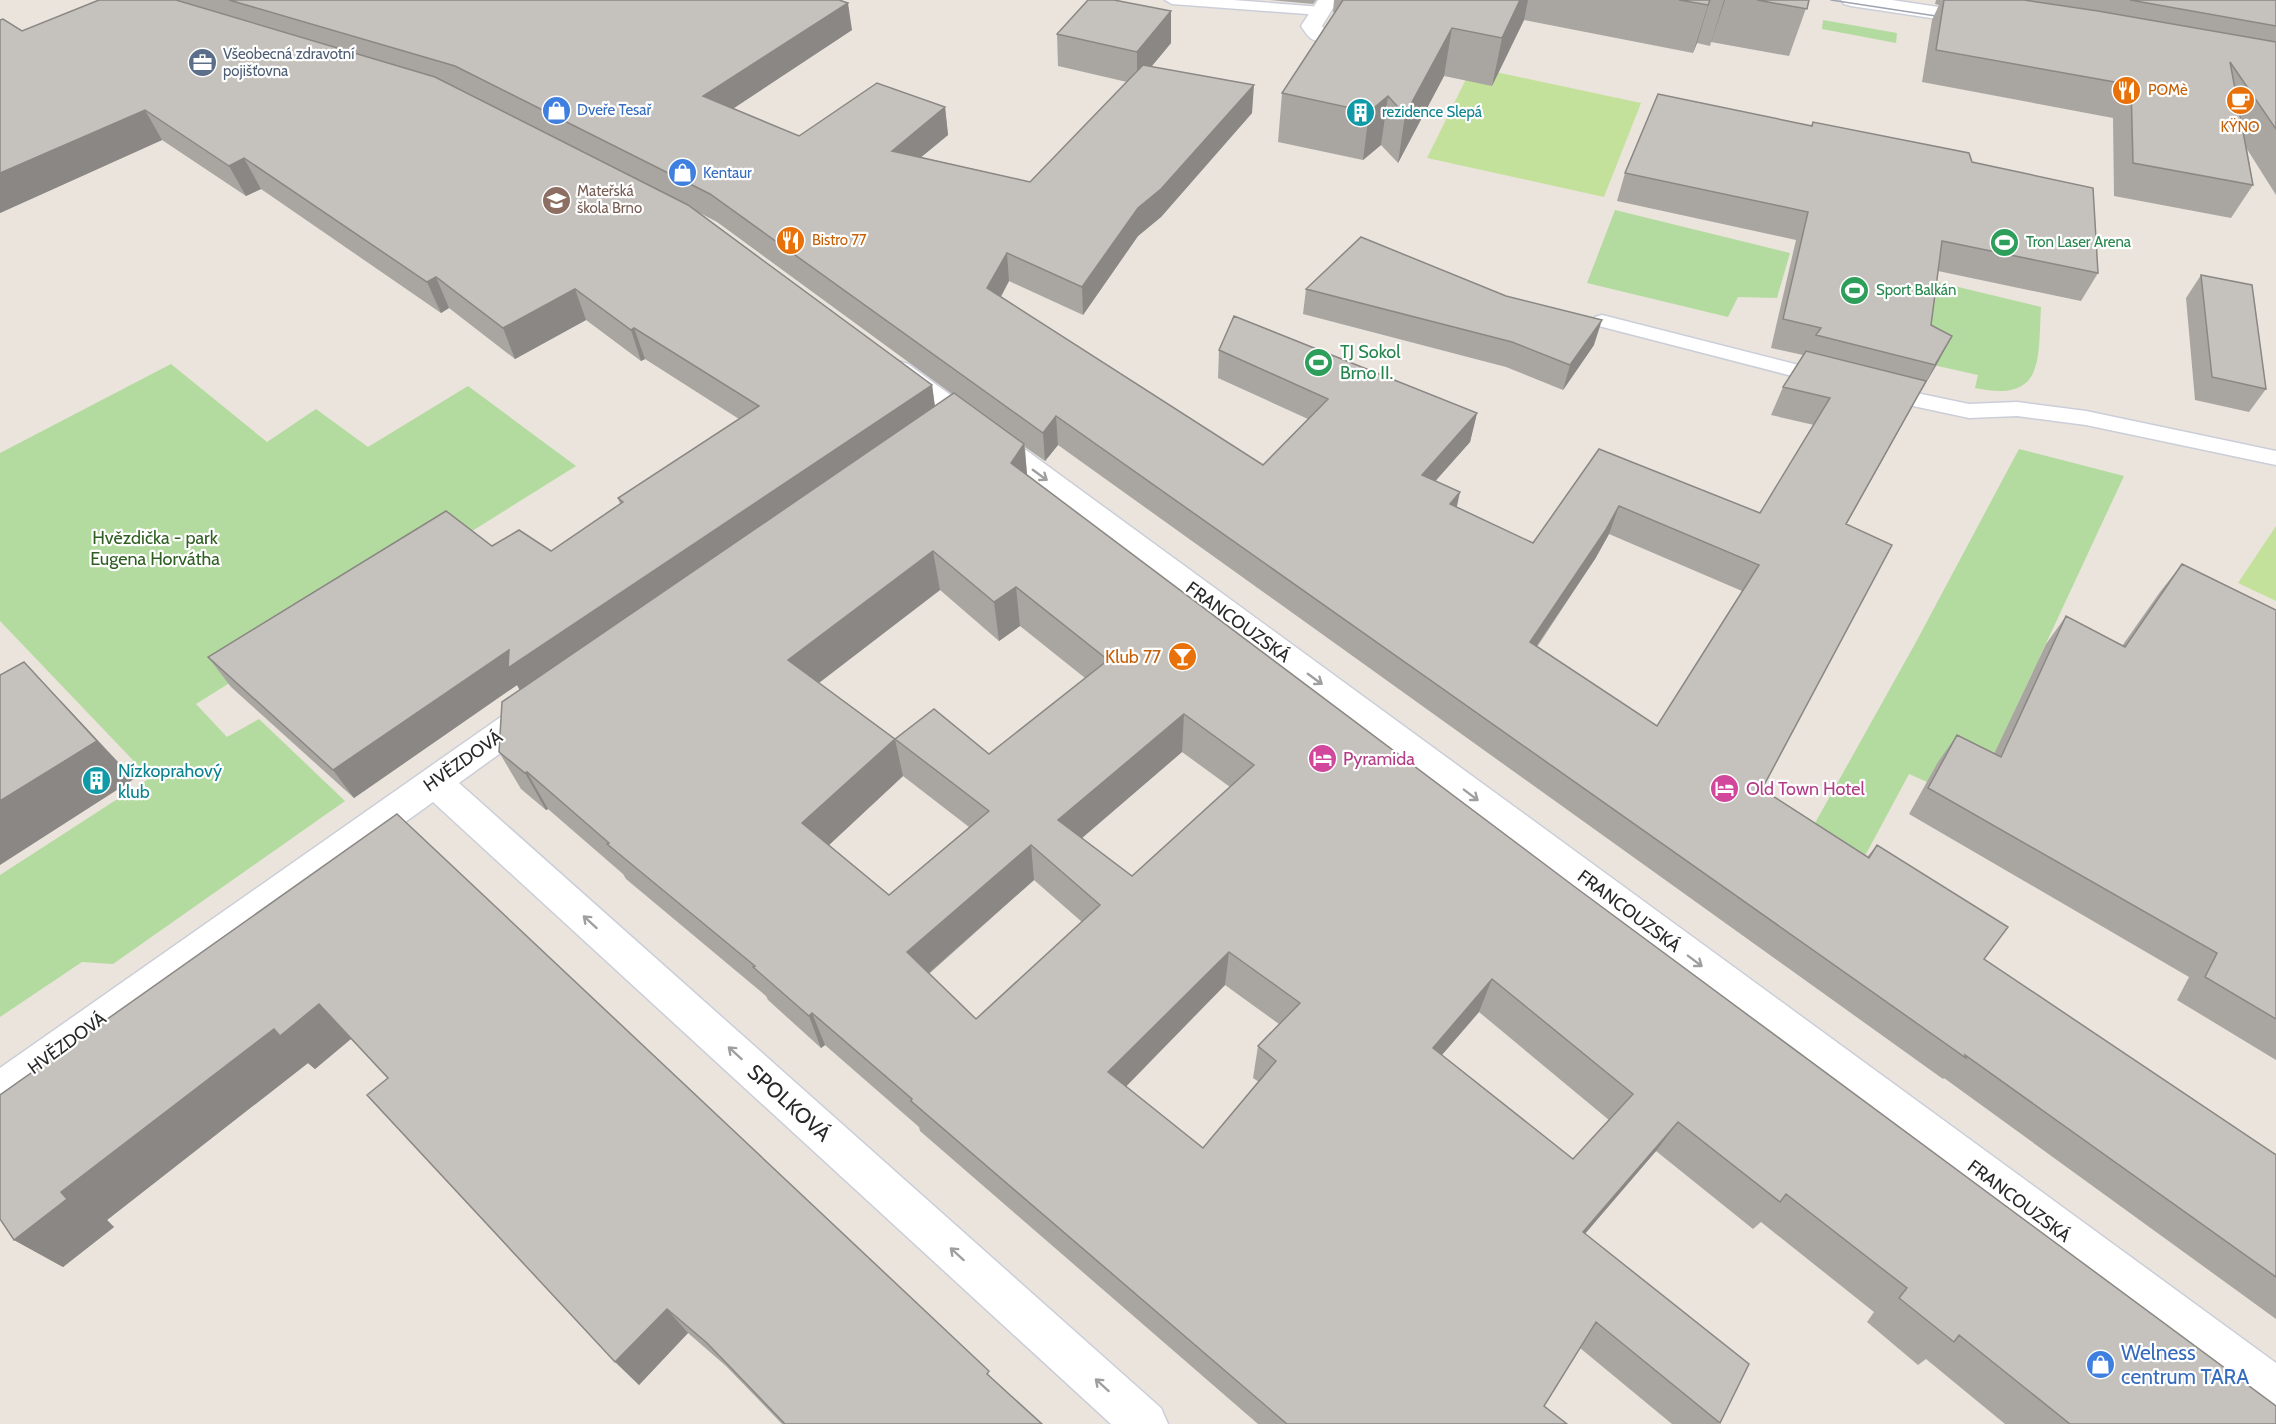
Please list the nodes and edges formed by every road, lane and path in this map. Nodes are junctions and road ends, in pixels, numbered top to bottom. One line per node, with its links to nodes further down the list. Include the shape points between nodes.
1 (1172, 0): 3 (lane)
2 (1862, 1): 4 (street)
3 (1324, 6): 5 (street, via 1311,26)
4 (1995, 21)
5 (1319, 36)
6 (1602, 321): 8 (lane)
7 (884, 360): 10 (street, FRANCOUZSKÁ)
8 (1841, 383)
9 (1864, 388): 12 (lane, via 1968,411 2017,409 2086,418)
10 (959, 416): 11 (street); 16 (street, FRANCOUZSKÁ, one-way to 16)
11 (930, 436)
12 (2276, 458)
13 (560, 693): 14 (street, HVĚZDOVÁ)
14 (434, 781): 15 (street, HVĚZDOVÁ); 17 (street, SPOLKOVÁ, one-way to 14)
15 (0, 1091)
16 (2276, 1391)
17 (1145, 1424)

